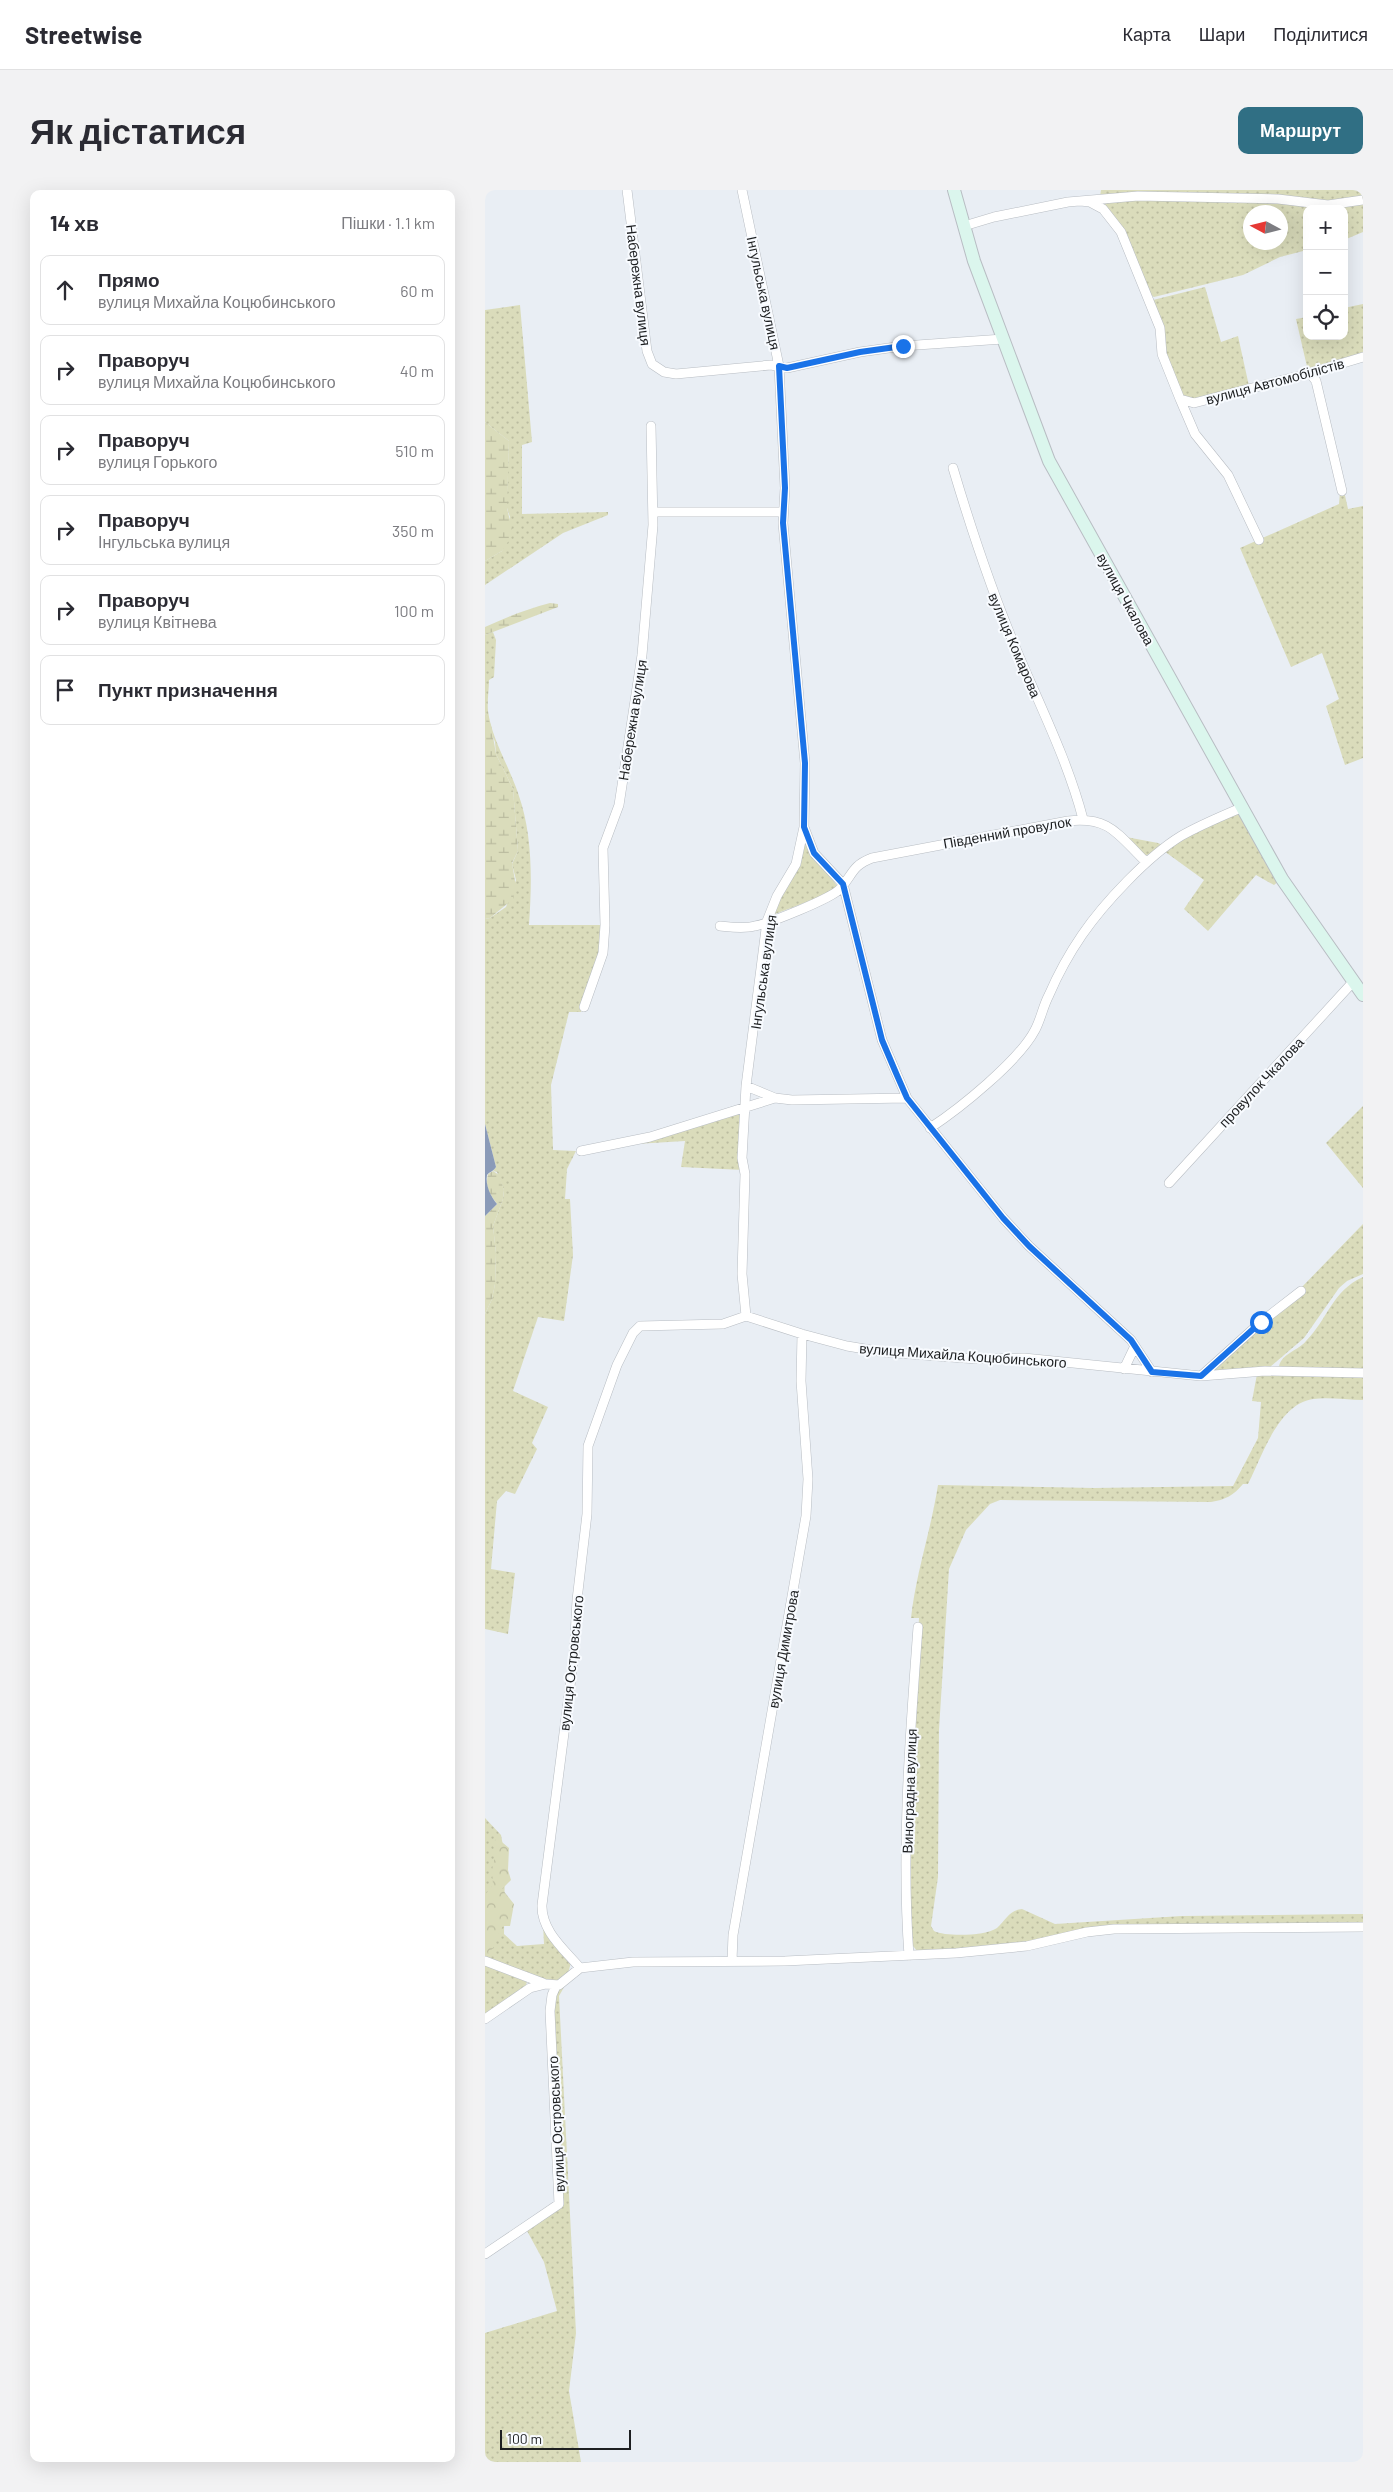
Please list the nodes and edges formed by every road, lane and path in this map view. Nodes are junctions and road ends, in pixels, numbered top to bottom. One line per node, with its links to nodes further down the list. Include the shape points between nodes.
1 (627, 190): 9 (street, Набережна вулиця, via 652,364 664,372 690,373)
2 (742, 190): 9 (street, Інгульська вулиця)
3 (954, 190): 6 (street, вулиця Чкалова)
4 (1363, 200): 5 (street, via 1328,205 1278,198 1208,199 1155,195)
5 (1080, 201): 6 (street); 11 (street, via 1103,209 1121,232 1160,328 1163,354)
6 (964, 226): 7 (street, вулиця Чкалова)
7 (1003, 339): 9 (street, via 903,346 787,368); 18 (street, вулиця Чкалова, via 1049,462)
8 (1363, 357): 10 (street, вулиця Автомобілістів)
9 (779, 366): 16 (street, Інгульська вулиця, via 785,488)
10 (1310, 373): 11 (street, вулиця Автомобілістів, via 1194,403); 14 (street, via 1316,381)
11 (1180, 399): 17 (street, via 1195,434 1228,475)
12 (651, 426): 15 (street, Набережна вулиця)
13 (953, 468): 19 (street, вулиця Комарова, via 976,546 1061,752)
14 (1342, 491)
15 (653, 512): 16 (street); 29 (street, Набережна вулиця, via 642,655 619,805 603,848 603,952)
16 (782, 512): 20 (street, Інгульська вулиця, via 805,763)
17 (1259, 540)
18 (1243, 807): 21 (street, via 1180,837); 27 (street, вулиця Чкалова, via 1283,879)
19 (1083, 819): 21 (street, Південний провулок, via 1105,824); 23 (street, Південний провулок, via 872,858)
20 (804, 827): 22 (street, via 814,853); 25 (street, Інгульська вулиця, via 795,864)
21 (1146, 862): 34 (street, via 1083,933 1069,954 1034,1033 997,1074 955,1112)
22 (826, 866): 23 (street, Південний провулок, via 840,871); 24 (street)
23 (855, 867): 24 (street)
24 (843, 884): 25 (street, via 834,893 811,905); 32 (street, via 882,1040)
25 (767, 921): 26 (street, via 747,927); 30 (street, Інгульська вулиця)
26 (720, 926)
27 (1353, 982): 28 (street, вулиця Чкалова); 36 (street, провулок Чкалова)
28 (1363, 995)
29 (584, 1007)
30 (746, 1086): 31 (street); 33 (street, Інгульська вулиця)
31 (775, 1098): 32 (street); 33 (street)
32 (907, 1098): 34 (street)
33 (745, 1109): 35 (street, via 650,1137); 38 (street, Інгульська вулиця, via 742,1274)
34 (930, 1128): 40 (street, via 1023,1239)
35 (581, 1151)
36 (1169, 1183)
37 (1301, 1291): 44 (street)
38 (746, 1316): 39 (street, вулиця Михайла Коцюбинського); 50 (street, вулиця Островського, via 723,1324 640,1326 617,1365 589,1446 587,1514 574,1655 542,1905 551,1934)
39 (802, 1334): 41 (street, вулиця Михайла Коцюбинського, via 883,1352 977,1359 1024,1358); 49 (street, вулиця Димитрова, via 801,1381 808,1479 806,1516)
40 (1135, 1346): 41 (street); 42 (street)
41 (1124, 1369): 42 (street, вулиця Михайла Коцюбинського)
42 (1152, 1372): 44 (street, вулиця Михайла Коцюбинського)
43 (1363, 1373): 44 (street, вулиця Михайла Коцюбинського, via 1269,1371)
44 (1201, 1376)
45 (918, 1627): 47 (street, Виноградна вулиця, via 907,1821)
46 (1363, 1927): 47 (street, via 1114,1930 1087,1932 1027,1946)
47 (909, 1956): 49 (street)
48 (485, 1961): 51 (street)
49 (731, 1961): 50 (street, via 633,1962)
50 (581, 1968): 52 (street)
51 (546, 1984): 52 (street); 53 (street, via 529,1988)
52 (556, 1986): 54 (street, вулиця Островського, via 550,2011 559,2204)
53 (485, 2019)
54 (485, 2254)

